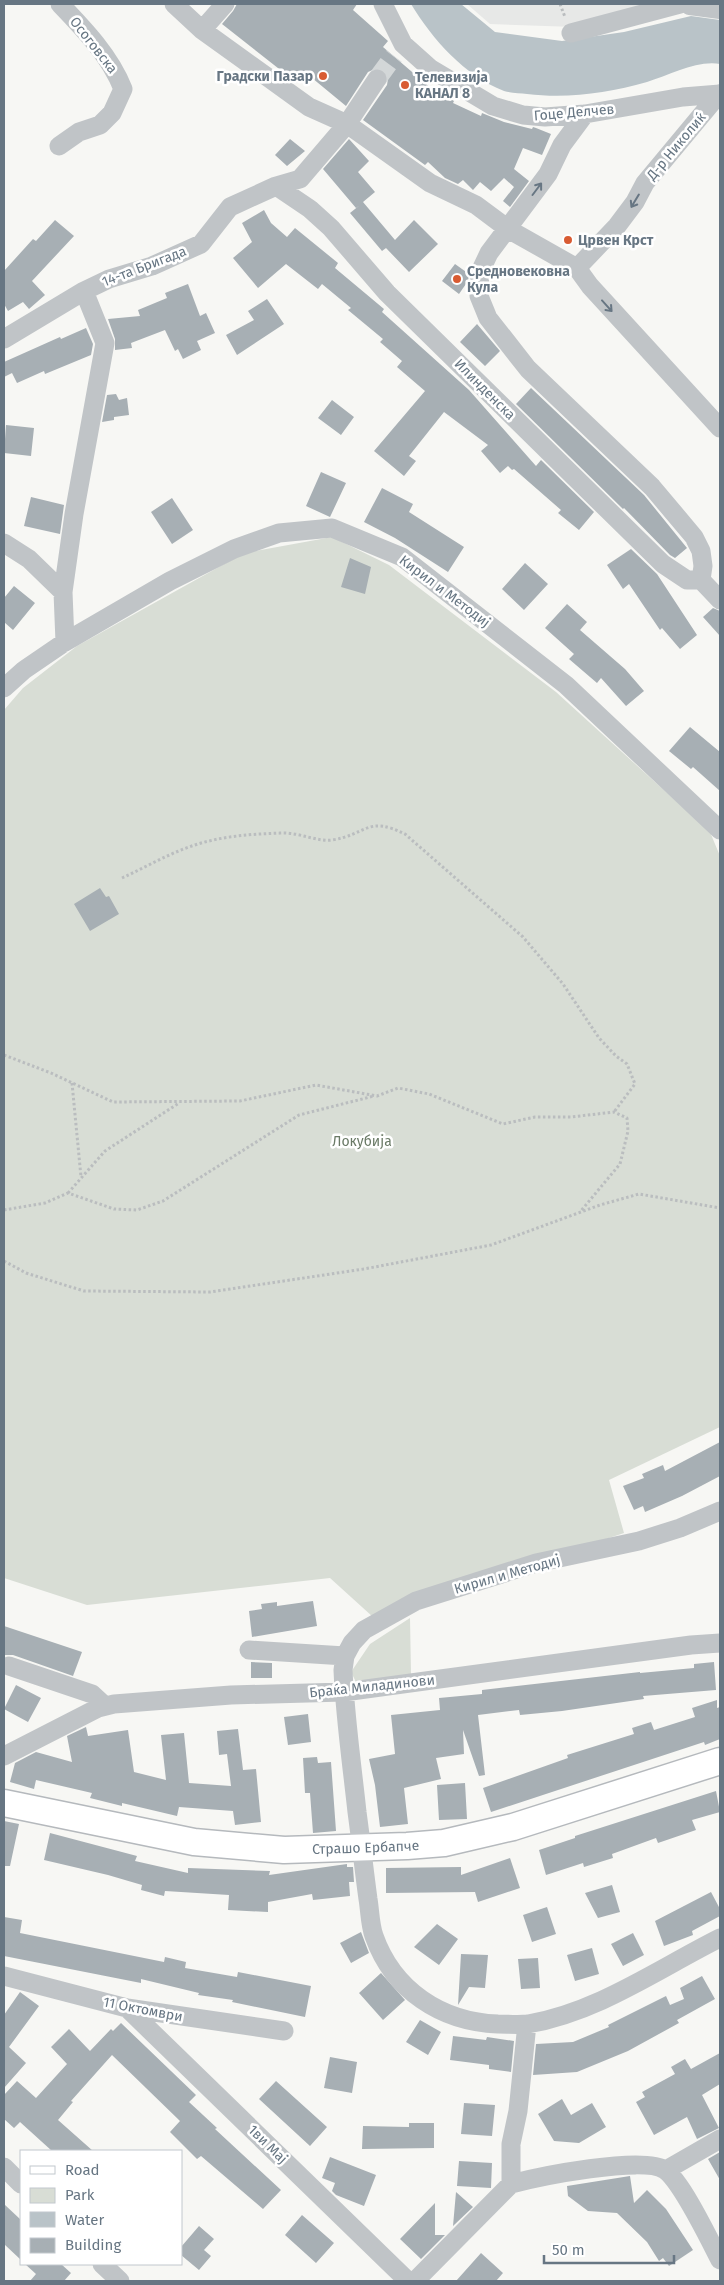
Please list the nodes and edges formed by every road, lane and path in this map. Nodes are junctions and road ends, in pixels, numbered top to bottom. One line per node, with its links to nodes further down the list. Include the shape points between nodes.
1 (60, 4): 14 (street, Осоговска, via 97,45 116,72 123,89 112,112 100,125 79,132)
2 (174, 4): 8 (street)
3 (225, 4): 8 (street)
4 (383, 4): 12 (street, Гоце Делчев, via 398,50 493,106 523,115)
5 (680, 4): 9 (street)
6 (690, 4): 7 (street)
7 (720, 8)
8 (202, 30): 13 (street, via 310,107)
9 (571, 33)
10 (377, 80): 13 (street, 14-та Бригада)
11 (720, 94): 12 (street, Гоце Делчев); 17 (street, Д-р Николиќ, one-way to 17, via 645,183 617,226)
12 (585, 114): 16 (street, one-way to 12, via 548,174 562,145)
13 (347, 124): 15 (street, 14-та Бригада, via 300,179); 16 (street, via 430,183 476,205)
14 (59, 146)
15 (276, 186): 18 (street, 14-та Бригада, via 230,207 201,244 152,266); 22 (street, Илинденска, via 331,228 387,293 663,564 687,580)
16 (508, 228): 17 (street); 22 (street, via 489,253 480,272 479,296 488,318 528,369 645,480 684,524 701,551)
17 (577, 268): 20 (street, one-way to 20)
18 (84, 290): 19 (street, 14-та Бригада); 23 (street, via 105,342)
19 (4, 339)
20 (720, 428)
21 (4, 543): 23 (street, via 29,559)
22 (701, 580): 24 (street)
23 (63, 592): 25 (street)
24 (720, 600)
25 (65, 642): 26 (street, Кирил и Методиј); 27 (street, Кирил и Методиј, via 170,581 234,549 279,533 332,528 402,557 566,685)
26 (4, 688)
27 (720, 830)
28 (122, 878): 33 (path, via 188,847 232,836 285,833 334,840 374,825 389,826 405,834 523,937 562,984 599,1038 627,1064 635,1084)
29 (4, 1054): 30 (path)
30 (72, 1083): 32 (path, via 113,1102); 34 (path)
31 (377, 1096): 32 (path, via 316,1085 240,1101); 33 (path, via 398,1088 429,1094 503,1124 535,1117); 35 (path, via 299,1115 163,1201 137,1210 114,1209)
32 (181, 1102): 34 (path, via 105,1150)
33 (614, 1112): 38 (path, via 627,1118 628,1132 620,1164)
34 (81, 1177): 35 (path)
35 (68, 1193): 37 (path, via 45,1203)
36 (720, 1208): 38 (path, via 639,1194)
37 (4, 1210)
38 (580, 1212): 39 (path, via 491,1245 210,1292 84,1291 26,1273)
39 (4, 1261)
40 (720, 1511): 43 (street, Кирил и Методиј, via 639,1541 536,1563 416,1601 364,1630)
41 (720, 1643): 45 (street, Браќа Миладинови)
42 (250, 1650): 43 (street)
43 (344, 1656): 45 (street)
44 (9, 1666): 46 (street, via 92,1694)
45 (344, 1692): 46 (street, Браќа Миладинови, via 231,1695); 50 (street)
46 (105, 1706): 47 (street, Браќа Миладинови)
47 (4, 1756)
48 (720, 1761): 50 (main road, Страшо Ербапче, via 479,1836 444,1843)
49 (4, 1803): 50 (main road, Страшо Ербапче, via 194,1842 284,1850)
50 (362, 1849): 54 (street, via 373,1934 384,1960 409,1991 454,2017 489,2024)
51 (720, 1938): 54 (street, via 589,2006)
52 (4, 1976): 53 (street, 11 Октомври)
53 (127, 2008): 55 (street, 11 Октомври); 64 (street, 1ви Мај)
54 (527, 2024): 60 (street, via 518,2111 511,2144)
55 (284, 2031)
56 (720, 2139): 58 (street)
57 (4, 2167): 59 (street)
58 (666, 2170): 60 (street, via 647,2164 628,2165 544,2175); 61 (street, via 688,2199)
59 (20, 2183)
60 (511, 2184): 65 (street)
61 (720, 2260)
62 (103, 2265): 63 (street)
63 (120, 2281)
64 (408, 2281)
65 (415, 2281)

